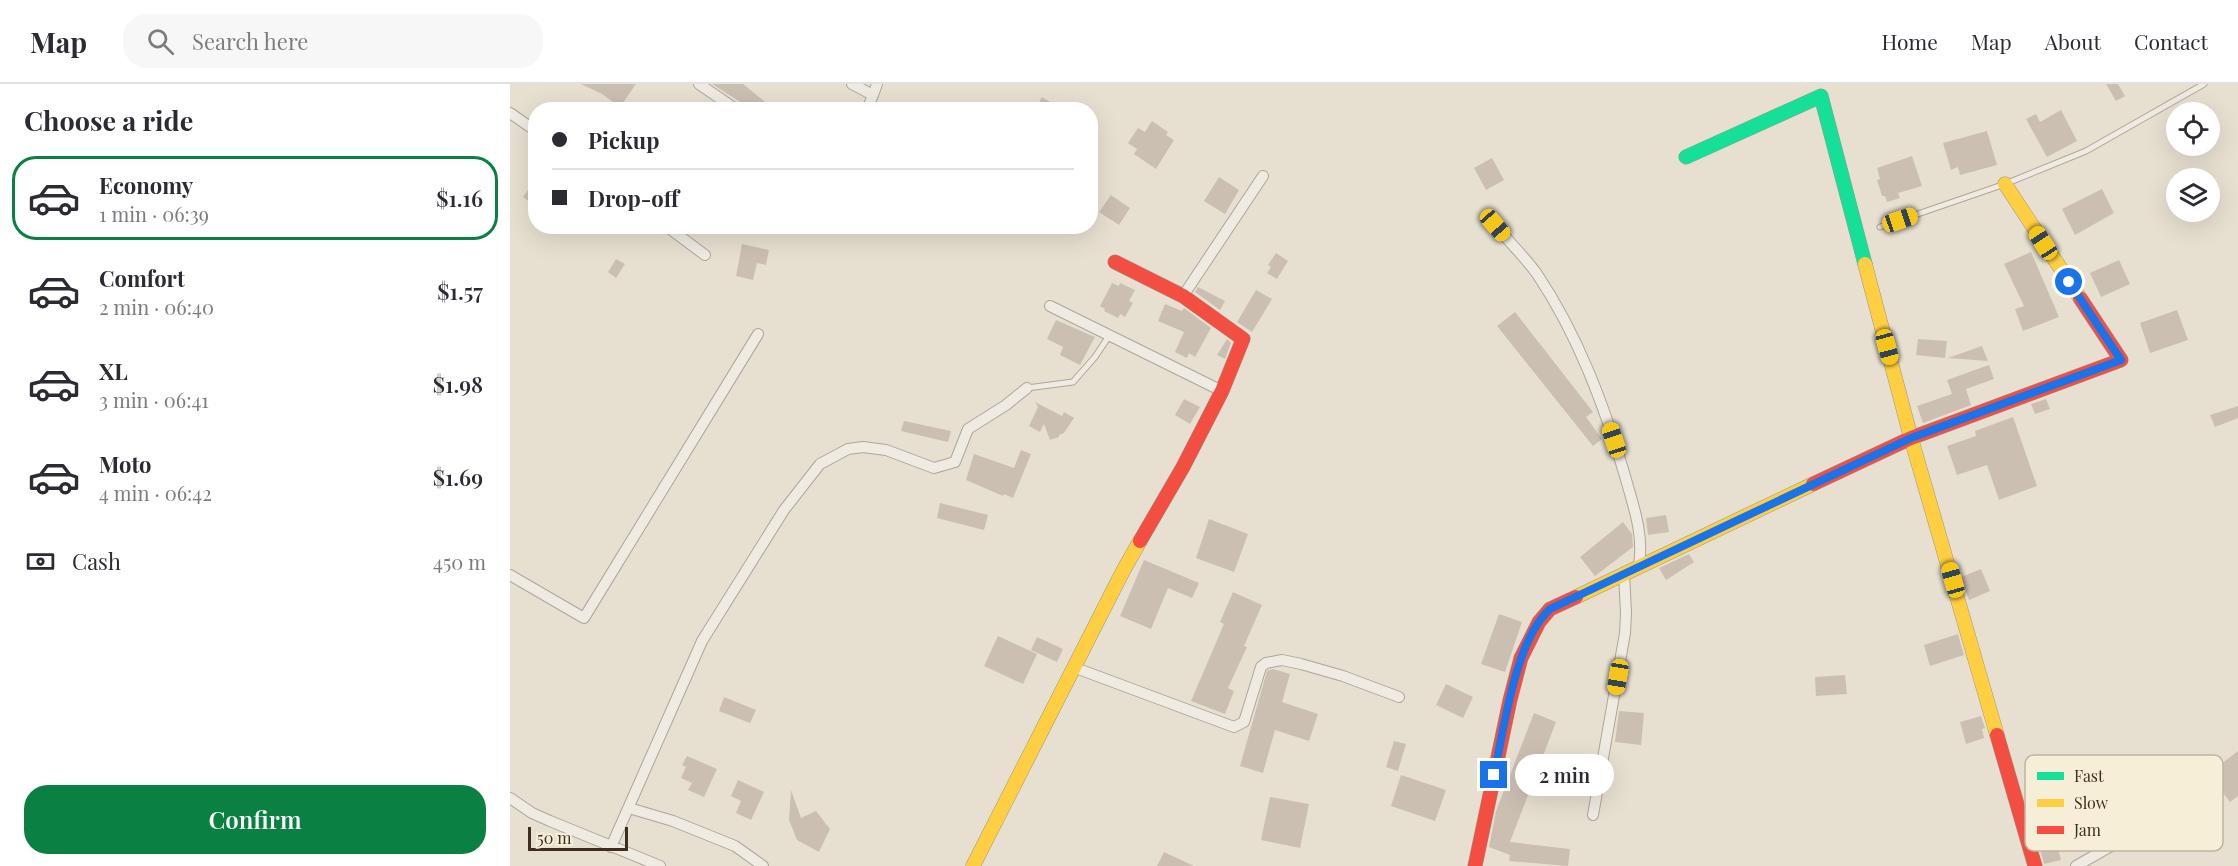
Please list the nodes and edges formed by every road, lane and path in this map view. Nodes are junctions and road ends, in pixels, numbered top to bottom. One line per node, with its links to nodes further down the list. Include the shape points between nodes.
1 (699, 84): 6 (street)
2 (852, 84): 5 (street)
3 (878, 84): 5 (street)
4 (2204, 84): 12 (lane, via 2086,151)
5 (873, 95): 7 (street)
6 (725, 102)
7 (870, 102)
8 (510, 112): 9 (street)
9 (528, 125)
10 (1686, 157): 24 (street, via 1821,96)
11 (1263, 176): 18 (street)
12 (2005, 184): 14 (lane); 24 (street, via 2121,360)
13 (1495, 225): 25 (street, via 1548,292 1591,378 1608,420 1638,522)
14 (1880, 227)
15 (677, 234): 16 (street)
16 (705, 255)
17 (1115, 262): 18 (street)
18 (1183, 296): 23 (street, via 1243,339)
19 (1050, 306): 21 (street)
20 (758, 334): 27 (street, via 584,618)
21 (1109, 336): 22 (lane, via 1073,382); 23 (street)
22 (1027, 388): 31 (street, via 968,429 955,462 934,468 886,450 863,447 834,454 820,464 784,510 702,641)
23 (1222, 391): 28 (street)
24 (1911, 438): 25 (street); 33 (street)
25 (1639, 566): 26 (street)
26 (1624, 573): 32 (street, via 1625,633); 40 (street, via 1550,609 1534,629 1512,694)
27 (510, 575)
28 (1073, 667): 29 (street, via 1234,727 1244,722 1261,667 1273,661 1343,676); 39 (street)
29 (1399, 697)
30 (510, 798): 34 (street, via 532,813)
31 (629, 808): 34 (street); 38 (street, via 735,846)
32 (1593, 815)
33 (2025, 831)
34 (611, 847): 37 (street)
35 (2031, 851): 41 (street)
36 (2102, 851): 42 (street)
37 (660, 866)
38 (763, 866)
39 (973, 866)
40 (1475, 866)
41 (2035, 866)
42 (2076, 866)

